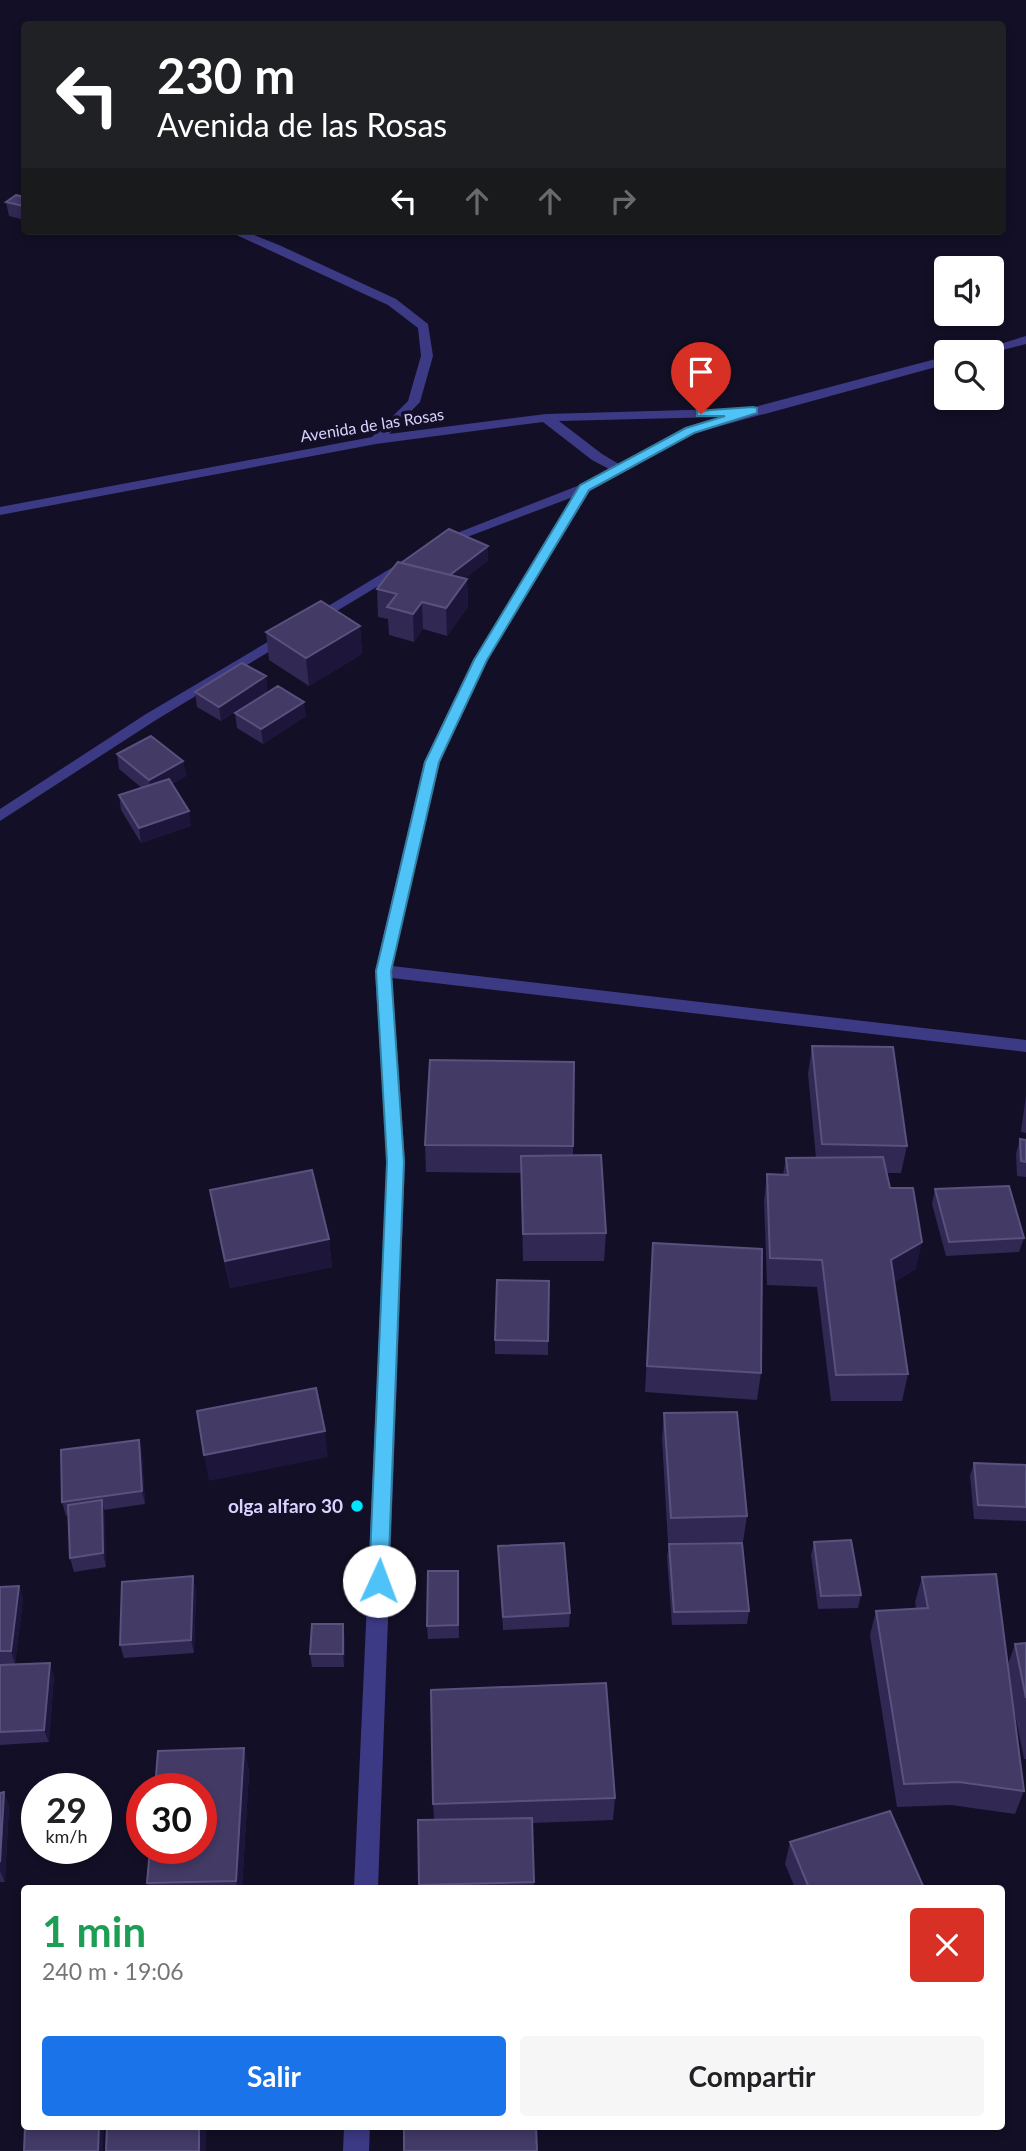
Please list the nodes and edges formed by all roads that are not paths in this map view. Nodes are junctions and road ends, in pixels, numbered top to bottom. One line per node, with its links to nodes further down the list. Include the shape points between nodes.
1 (244, 235): 7 (street, via 392,302 424,327 426,356 414,402)
2 (1026, 340): 3 (street)
3 (1004, 346)
4 (934, 363): 5 (street)
5 (753, 411): 6 (street, Avenida de las Rosas); 8 (street, via 690,430)
6 (546, 418): 7 (street, Avenida de las Rosas); 8 (street)
7 (376, 440): 10 (street, Avenida de las Rosas)
8 (620, 469): 9 (street)
9 (585, 488): 11 (street, via 443,540 151,717); 12 (street, via 480,660 432,762)
10 (0, 511)
11 (0, 816)
12 (383, 971): 13 (street); 14 (street, via 396,1162)
13 (1026, 1046)
14 (366, 1885)
15 (357, 2130): 16 (street)
16 (356, 2151)

